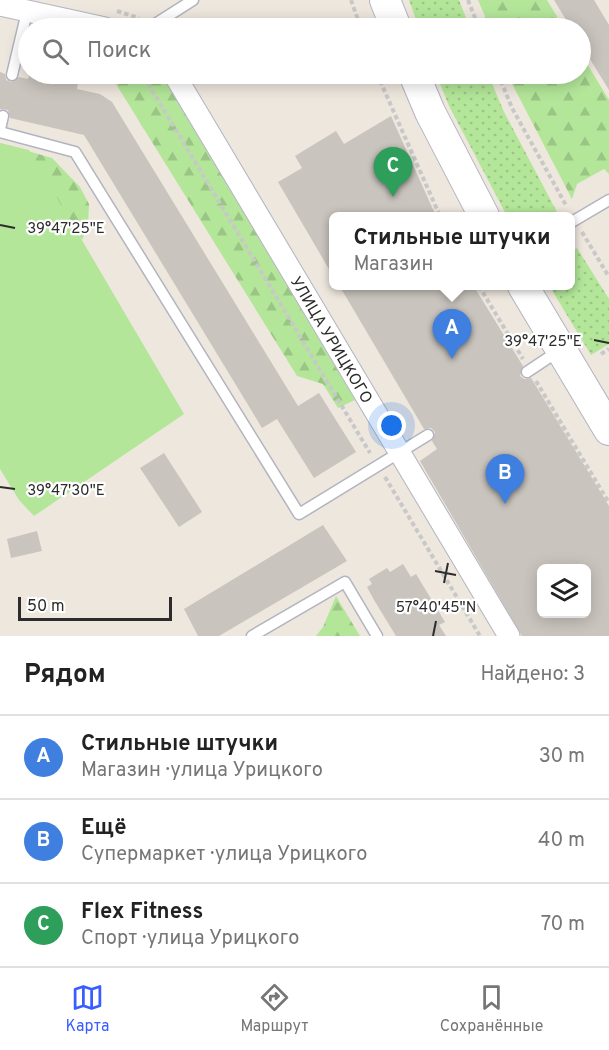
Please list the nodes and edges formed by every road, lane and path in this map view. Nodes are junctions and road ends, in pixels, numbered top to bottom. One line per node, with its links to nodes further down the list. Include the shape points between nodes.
1 (194, 0): 5 (lane)
2 (351, 0): 11 (path)
3 (385, 0): 12 (street)
4 (468, 0): 13 (path)
5 (181, 3): 10 (lane)
6 (0, 5): 7 (street)
7 (27, 12): 8 (lane); 9 (street)
8 (26, 18)
9 (56, 18)
10 (162, 18)
11 (357, 18)
12 (392, 18)
13 (475, 18)
14 (18, 50): 15 (lane)
15 (12, 75)
16 (148, 84): 39 (path)
17 (180, 84): 38 (street, УЛИЦА УРИЦКОГО)
18 (381, 84): 24 (path)
19 (418, 84): 25 (street)
20 (502, 84): 26 (path)
21 (3, 116): 22 (lane)
22 (0, 131): 39 (lane, via 75,152 299,514)
23 (609, 200): 27 (lane)
24 (438, 212)
25 (482, 212)
26 (568, 212)
27 (575, 221)
28 (575, 225): 29 (path)
29 (609, 277)
30 (482, 290): 35 (path)
31 (526, 290): 33 (street)
32 (609, 349): 34 (path)
33 (560, 350): 35 (lane); 36 (street)
34 (601, 354)
35 (528, 371): 40 (path)
36 (609, 430)
37 (428, 435): 38 (lane)
38 (398, 452): 39 (lane); 44 (street, УЛИЦА УРИЦКОГО)
39 (377, 465): 43 (path)
40 (609, 502)
41 (252, 636): 42 (lane, via 345,582)
42 (377, 636)
43 (480, 636)
44 (509, 636)

